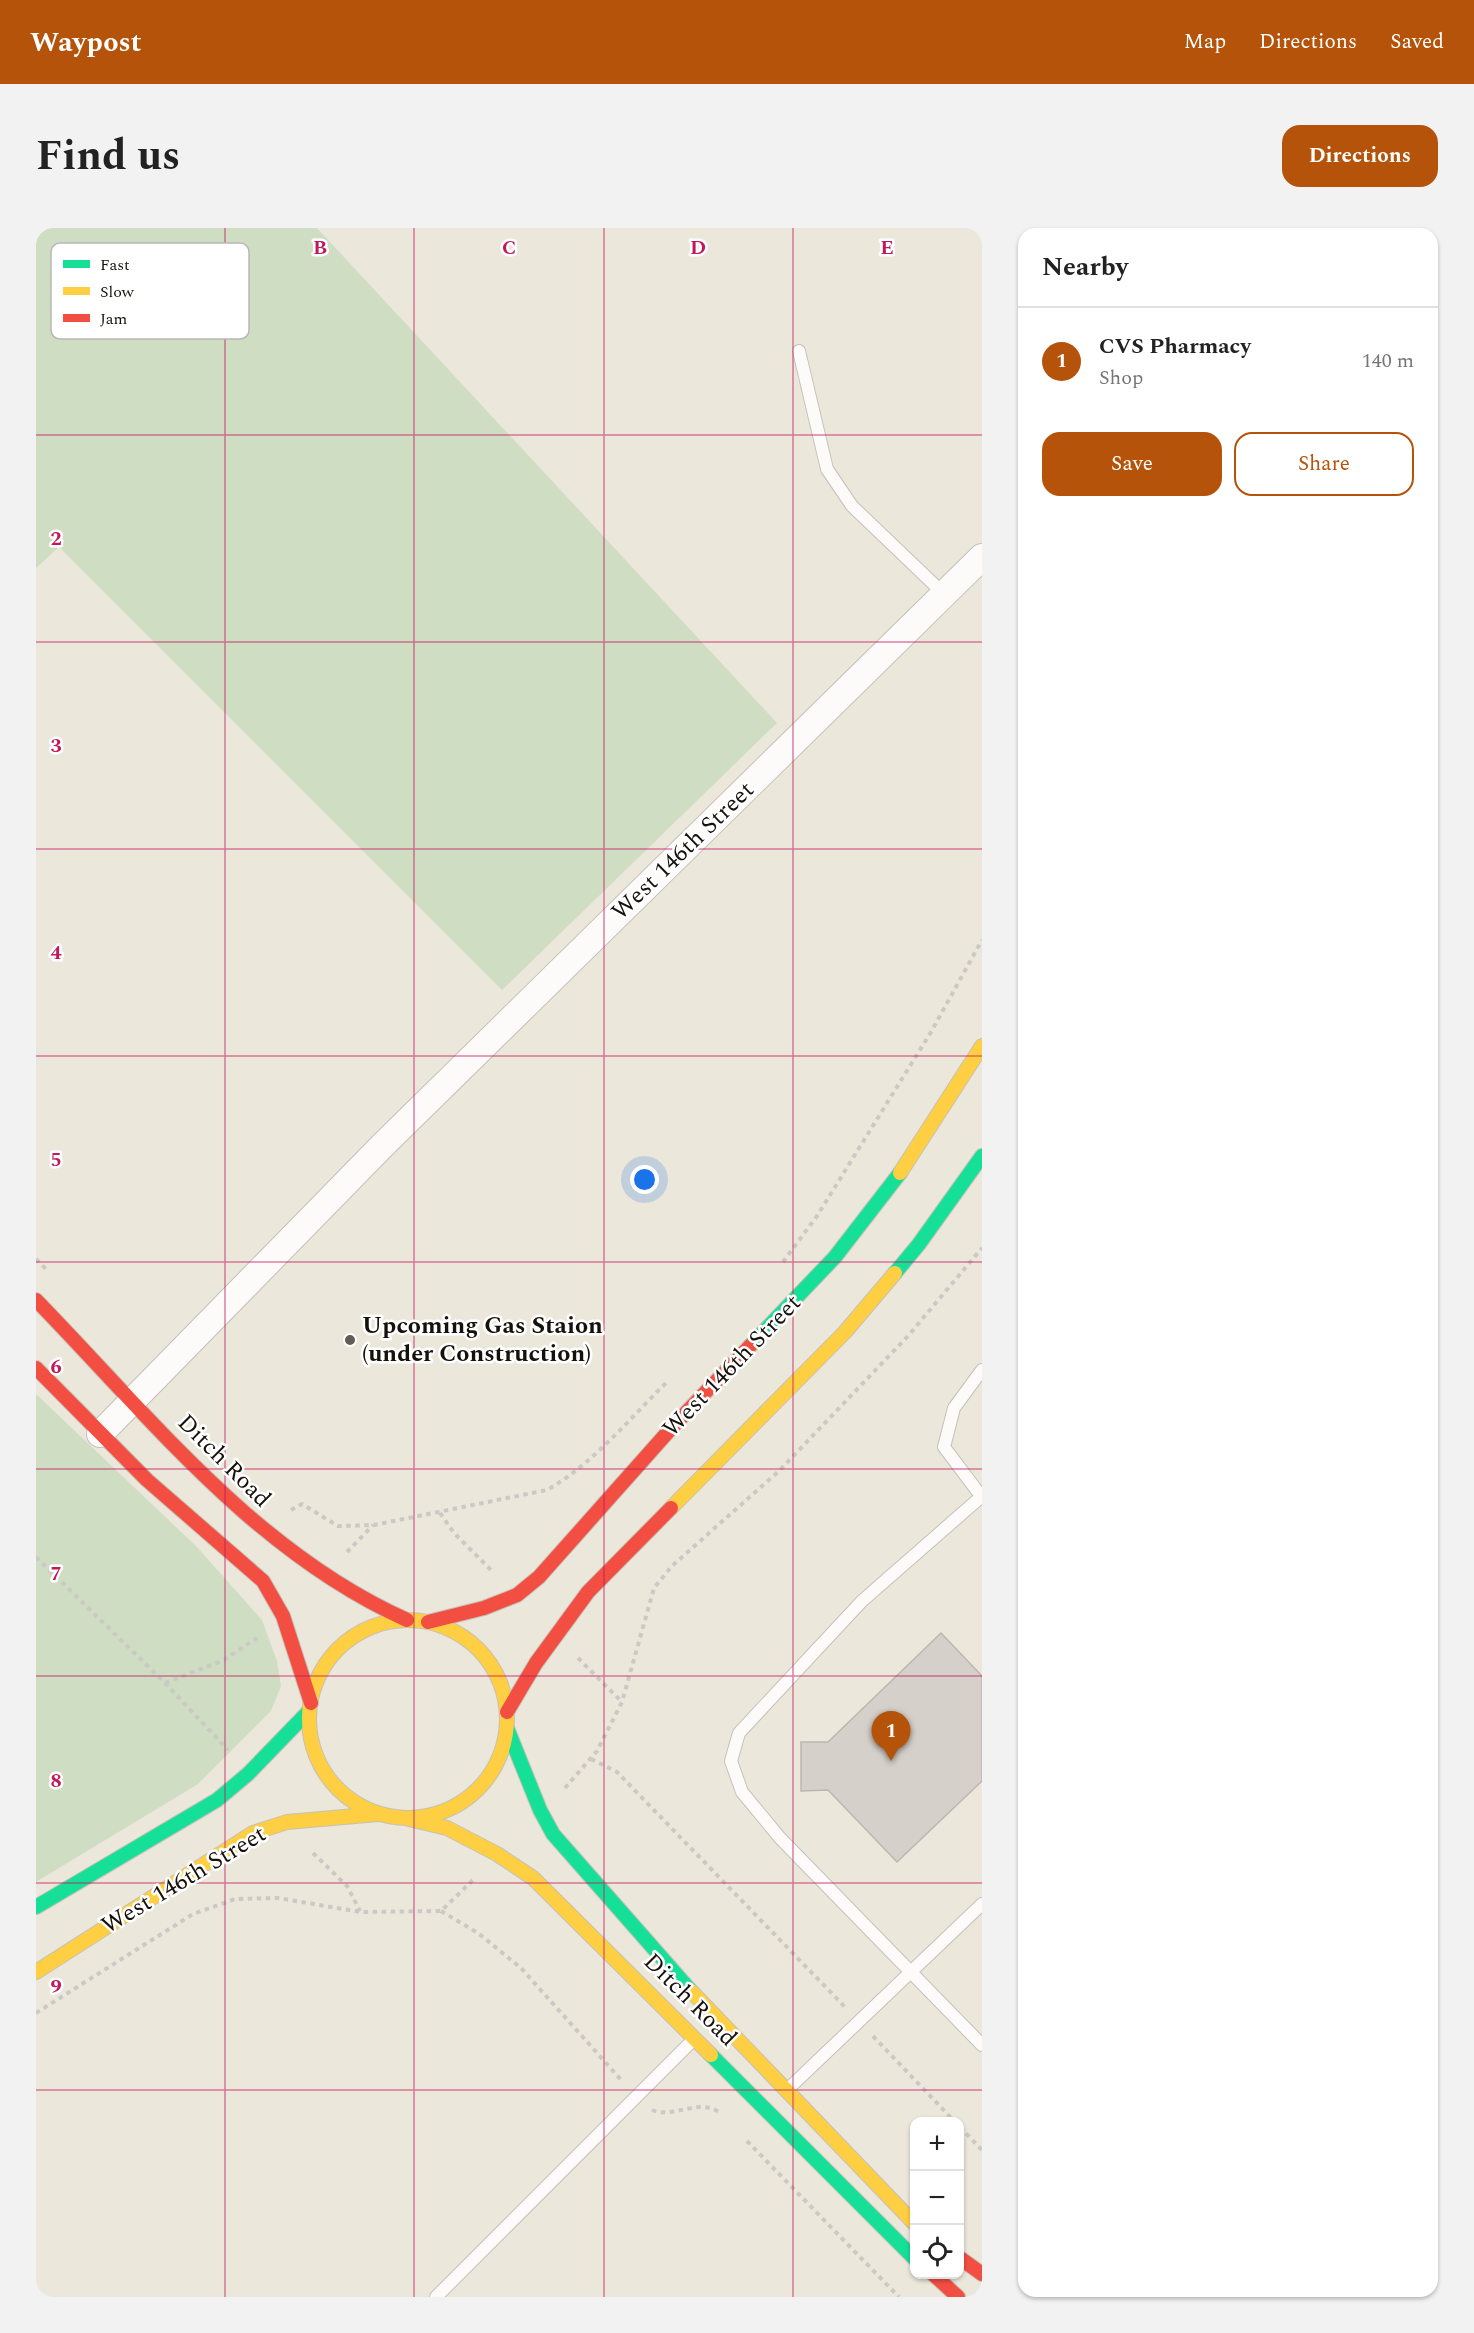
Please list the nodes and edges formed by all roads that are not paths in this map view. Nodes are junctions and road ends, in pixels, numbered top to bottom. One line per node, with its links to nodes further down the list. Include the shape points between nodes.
1 (799, 351): 3 (lane, via 827,468 852,506)
2 (982, 557): 3 (street, West 146th Street)
3 (944, 594): 9 (street, West 146th Street, via 383,1145)
4 (982, 1046): 13 (main road, West 146th Street, via 938,1120 836,1256 676,1423 539,1577 517,1595)
5 (982, 1156): 15 (main road, via 919,1244 852,1323 588,1592 536,1663)
6 (36, 1300): 9 (main road, Ditch Road)
7 (36, 1368): 10 (main road)
8 (980, 1378): 11 (lane, via 954,1408 944,1447)
9 (133, 1403): 10 (street, West 146th Street); 12 (main road, Ditch Road, via 265,1533 321,1576 378,1609)
10 (100, 1434): 14 (main road, via 263,1581 283,1616)
11 (982, 1496): 21 (lane, via 862,1601 739,1733 731,1761 742,1792 780,1838)
12 (407, 1620): 13 (main road); 14 (main road, via 363,1631 338,1649 320,1674)
13 (428, 1622): 15 (main road, via 458,1633 483,1653 500,1681)
14 (310, 1707): 17 (main road, via 310,1737 325,1775 354,1803); 20 (main road, West 146th Street, via 260,1762 217,1800)
15 (507, 1712): 16 (main road)
16 (507, 1728): 18 (main road, via 500,1757 474,1794 434,1815); 25 (main road, Ditch Road, via 553,1834 693,1993)
17 (378, 1814): 18 (main road); 22 (main road, West 146th Street, via 287,1822 253,1833)
18 (405, 1818): 23 (main road, Ditch Road, via 447,1828 533,1878)
19 (982, 1904): 21 (lane)
20 (36, 1907)
21 (912, 1971): 24 (lane); 25 (lane)
22 (36, 1972)
23 (696, 2037): 27 (main road, Ditch Road); 31 (lane)
24 (982, 2045)
25 (786, 2091): 26 (main road, Ditch Road)
26 (910, 2218)
27 (910, 2253)
28 (964, 2261): 29 (main road)
29 (982, 2274)
30 (938, 2279): 32 (main road)
31 (436, 2297)
32 (958, 2297)

